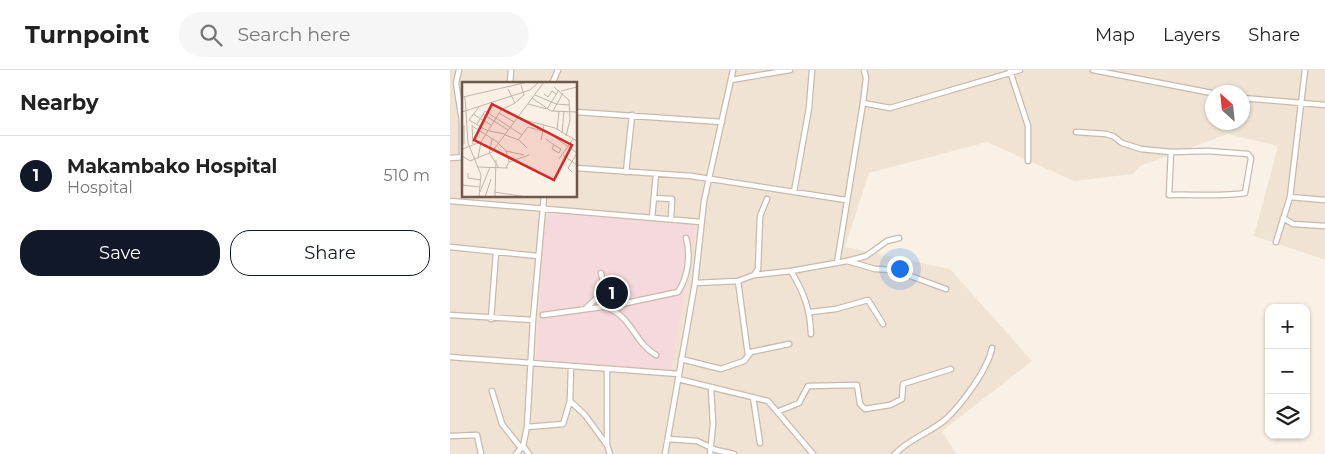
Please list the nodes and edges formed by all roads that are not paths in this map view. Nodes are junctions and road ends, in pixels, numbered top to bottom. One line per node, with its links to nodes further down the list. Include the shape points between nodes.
1 (459, 70): 20 (street, via 456,83)
2 (558, 70): 12 (street)
3 (733, 70): 11 (street)
4 (790, 70): 11 (street)
5 (812, 70): 29 (street, via 810,108)
6 (864, 70): 16 (street)
7 (1020, 70): 10 (street)
8 (1093, 70): 13 (street)
9 (1305, 70): 15 (street)
10 (1010, 71): 16 (street, via 890,108); 24 (street, via 1028,126)
11 (732, 80): 21 (street)
12 (553, 82)
13 (1205, 92)
14 (1250, 99): 15 (street)
15 (1300, 102): 17 (street); 30 (street)
16 (863, 104): 34 (street)
17 (1325, 105)
18 (578, 112): 19 (street)
19 (632, 116): 21 (street); 26 (street)
20 (462, 121)
21 (722, 122): 28 (street)
22 (1076, 132): 23 (street, via 1106,134 1141,149)
23 (1171, 152): 23 (street, via 1169,195 1245,193 1251,158 1248,154)
24 (1028, 161)
25 (578, 168): 26 (street)
26 (626, 172): 27 (street)
27 (656, 174): 28 (street); 32 (street)
28 (709, 179): 29 (street); 41 (street)
29 (794, 192): 34 (street)
30 (1290, 197): 35 (street); 39 (street)
31 (544, 198): 37 (street)
32 (654, 198): 38 (street); 40 (street, via 672,199)
33 (767, 199): 53 (street, via 760,216 758,269)
34 (846, 200): 50 (street)
35 (1325, 200)
36 (450, 201): 37 (street)
37 (543, 208): 38 (street); 48 (street)
38 (652, 218): 40 (street)
39 (1283, 218): 42 (street, via 1293,224); 45 (street)
40 (671, 219): 41 (street)
41 (701, 222): 55 (street)
42 (1325, 226)
43 (686, 238): 57 (street, via 689,247 687,272 678,292 648,300)
44 (899, 238): 49 (street, via 887,241 866,256)
45 (1276, 242)
46 (450, 247): 47 (street)
47 (496, 252): 48 (street); 62 (street)
48 (538, 256): 63 (street)
49 (847, 261): 50 (street); 56 (street, via 875,269 894,270)
50 (837, 263): 51 (street)
51 (791, 271): 53 (street); 59 (street)
52 (601, 273): 58 (street, via 602,290)
53 (754, 275): 54 (street)
54 (738, 281): 55 (street); 69 (street)
55 (695, 283): 71 (street)
56 (946, 289)
57 (601, 306): 58 (street); 68 (street, via 617,311)
58 (585, 309): 61 (street)
59 (810, 312): 64 (street, via 868,300); 65 (street)
60 (450, 315): 62 (street)
61 (543, 315)
62 (491, 319): 63 (street)
63 (533, 320): 72 (street)
64 (883, 324)
65 (811, 334)
66 (789, 344): 69 (street)
67 (992, 348): 97 (street, via 978,377 952,412 936,426 911,439)
68 (656, 355)
69 (748, 355): 71 (street, via 744,361 721,369)
70 (450, 357): 72 (street)
71 (681, 359): 76 (street)
72 (530, 364): 73 (street); 82 (street)
73 (570, 366): 74 (street); 80 (street)
74 (607, 369): 76 (street); 86 (street)
75 (951, 369): 81 (street, via 903,384 902,399 890,405 865,409 860,404 857,385 808,386 799,402)
76 (678, 377): 77 (street); 84 (street)
77 (711, 388): 79 (street); 88 (street, via 713,424)
78 (492, 391): 87 (street, via 502,424)
79 (753, 397): 81 (street, via 768,401); 85 (street)
80 (570, 401): 82 (street, via 563,424); 86 (street)
81 (779, 411): 96 (street)
82 (527, 427): 87 (street)
83 (450, 436): 89 (street, via 477,435)
84 (668, 439): 88 (street, via 696,441); 93 (street)
85 (760, 444)
86 (607, 445): 92 (street)
87 (522, 447): 90 (street); 91 (street)
88 (710, 447): 94 (street); 95 (street)
89 (481, 454)
90 (516, 454)
91 (529, 454)
92 (610, 454)
93 (665, 454)
94 (710, 454)
95 (734, 454)
96 (813, 454)
97 (895, 454)

